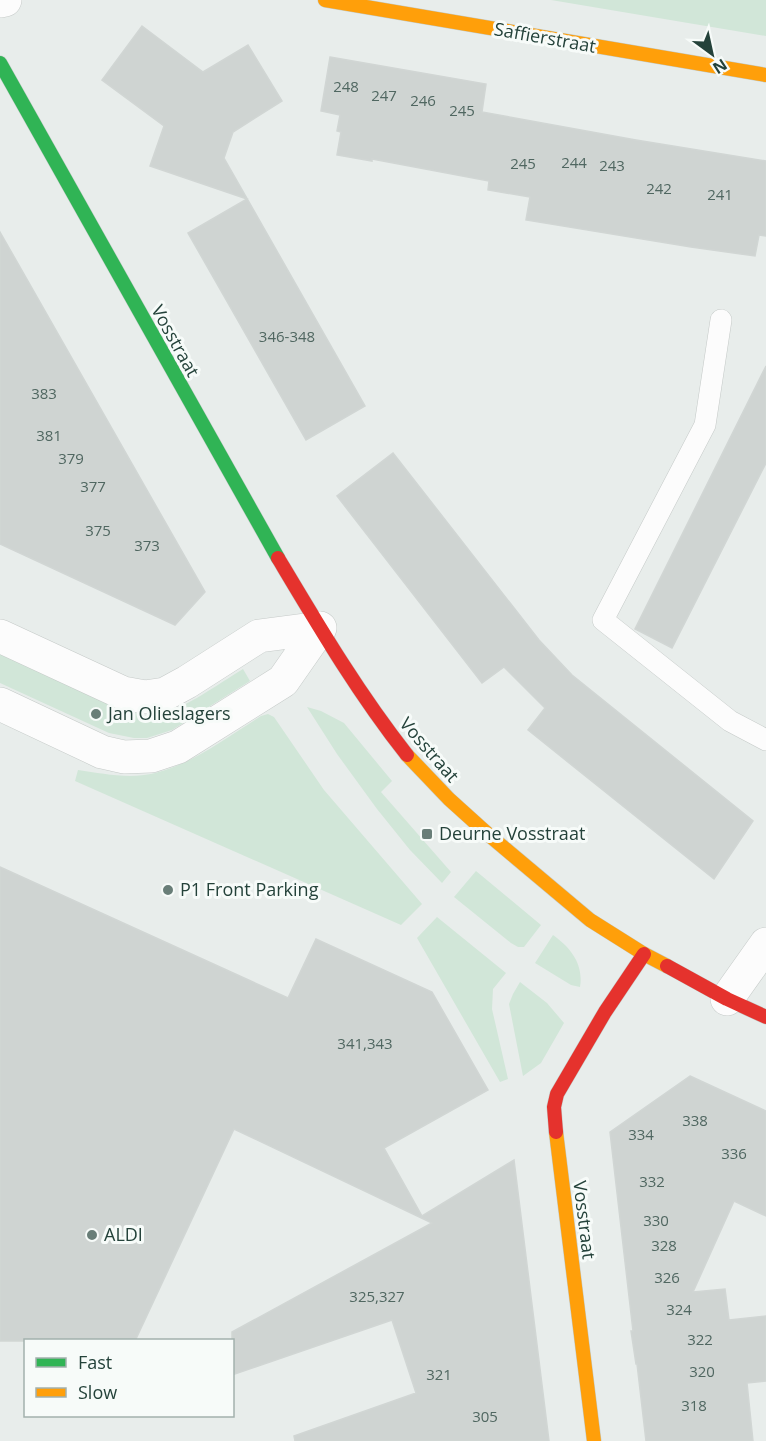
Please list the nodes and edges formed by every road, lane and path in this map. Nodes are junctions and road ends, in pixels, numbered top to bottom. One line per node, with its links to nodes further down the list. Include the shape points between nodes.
1 (5, 0): 3 (street)
2 (325, 0): 5 (street, Saffierstraat)
3 (0, 2)
4 (0, 63): 7 (street, Vosstraat)
5 (766, 75)
6 (721, 320): 10 (lane, via 705,425 603,620 730,721)
7 (320, 628): 8 (street, via 260,636 165,694 145,697 123,693); 9 (street, via 283,681 178,747 151,756 124,757 102,752); 12 (street, Vosstraat, via 381,722 449,799 590,920)
8 (0, 636)
9 (0, 704)
10 (766, 740)
11 (766, 944): 13 (street)
12 (644, 954): 13 (street); 15 (street, Vosstraat, via 579,1055 554,1107)
13 (727, 999): 14 (street)
14 (766, 1017)
15 (594, 1441)

